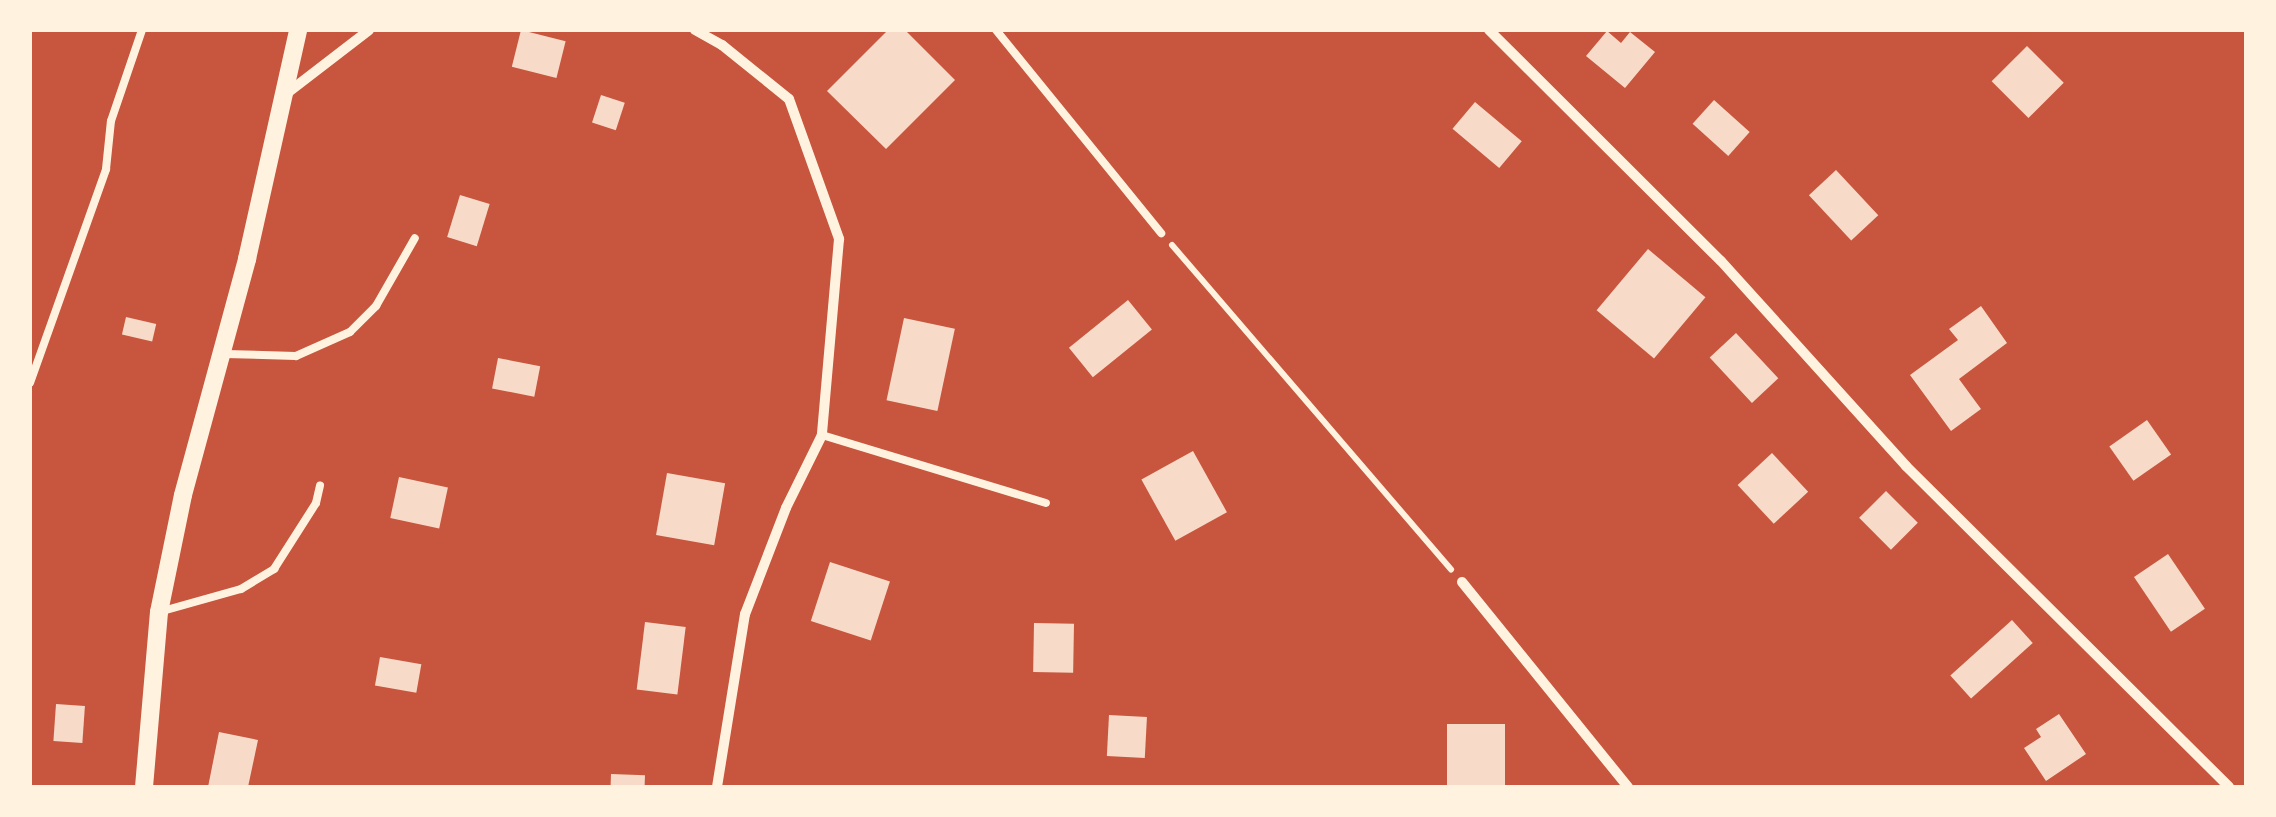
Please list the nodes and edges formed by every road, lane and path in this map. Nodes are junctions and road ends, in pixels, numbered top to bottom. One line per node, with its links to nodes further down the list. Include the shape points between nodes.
1 (142, 30): 11 (lane, via 112,121 106,170)
2 (298, 30): 7 (street)
3 (368, 30): 7 (street)
4 (695, 30): 12 (street, via 789,100 840,239)
5 (996, 30): 8 (lane)
6 (1489, 30): 20 (street, via 1721,261 1906,466)
7 (286, 94): 10 (street)
8 (1162, 232): 15 (path)
9 (416, 238): 10 (lane, via 376,306 350,332 296,356)
10 (220, 353): 16 (street)
11 (30, 383)
12 (822, 435): 14 (lane); 18 (street, via 745,614)
13 (320, 485): 16 (lane, via 316,503 274,569 242,590)
14 (1046, 502)
15 (1462, 582): 19 (street)
16 (159, 612): 17 (street)
17 (144, 787)
18 (716, 787)
19 (1628, 787)
20 (2229, 787)

